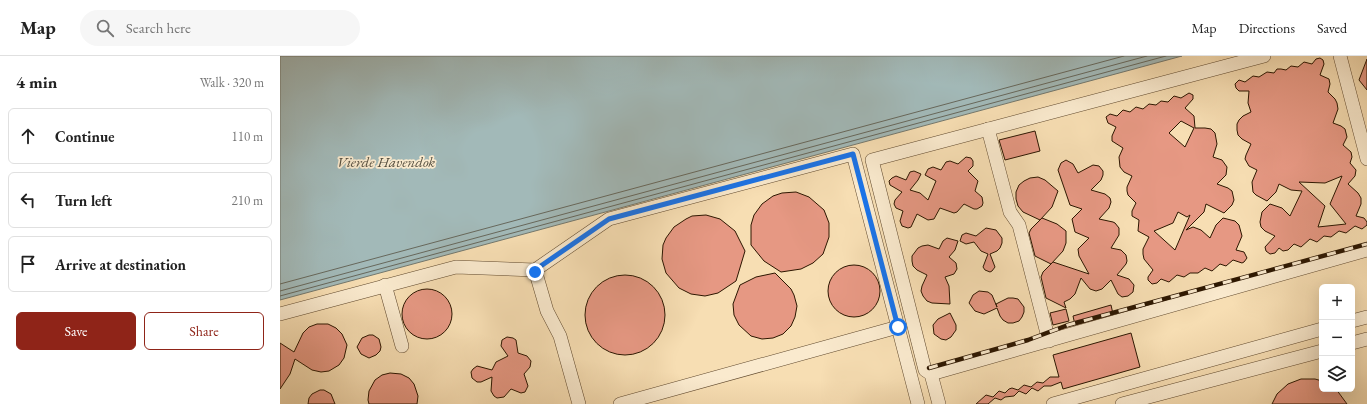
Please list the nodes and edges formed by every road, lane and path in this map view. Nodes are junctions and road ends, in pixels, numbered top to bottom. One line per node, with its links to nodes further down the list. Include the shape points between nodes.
1 (1264, 56): 3 (lane)
2 (1340, 56): 4 (lane)
3 (988, 129): 14 (lane, via 1010,212 1019,225); 18 (lane, via 872,160 925,370)
4 (1367, 159)
5 (1367, 250): 14 (lane)
6 (535, 270): 7 (lane, via 456,267); 11 (lane, via 609,219 853,154); 19 (lane, via 547,311 560,336)
7 (385, 285): 8 (lane); 16 (lane)
8 (280, 314)
9 (1367, 317): 10 (lane)
10 (1355, 320)
11 (898, 327): 20 (lane); 21 (lane)
12 (1319, 330): 23 (lane)
13 (1367, 339): 15 (lane)
14 (1049, 340): 18 (lane)
15 (1355, 342)
16 (402, 346)
17 (1319, 352): 24 (lane)
18 (931, 374): 22 (lane)
19 (579, 404)
20 (620, 404)
21 (918, 404)
22 (939, 404)
23 (1052, 404)
24 (1122, 404)

